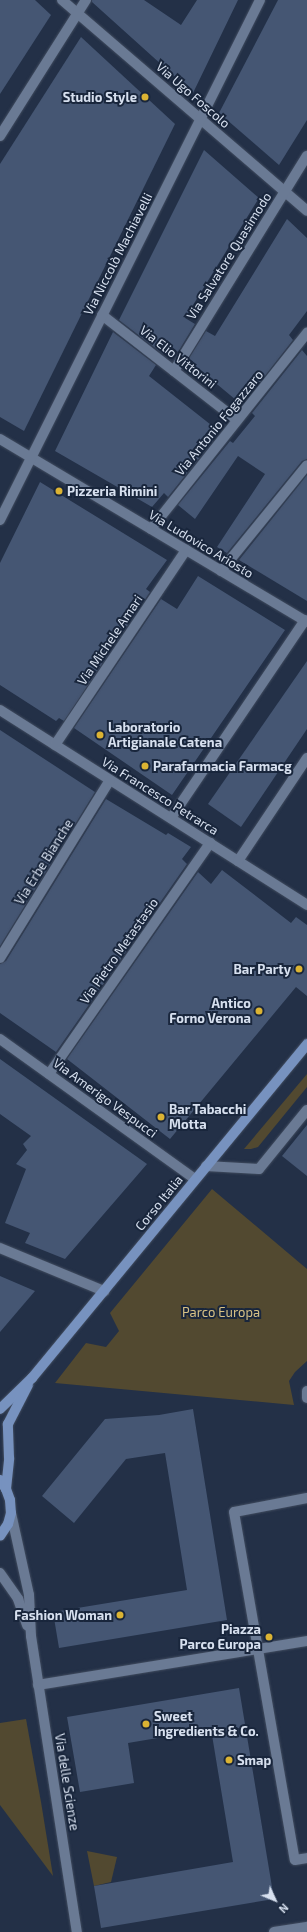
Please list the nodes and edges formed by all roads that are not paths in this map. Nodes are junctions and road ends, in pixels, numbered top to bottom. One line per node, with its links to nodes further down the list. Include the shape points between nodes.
1 (62, 0): 4 (street, Via Ugo Foscolo)
2 (86, 0): 4 (street)
3 (260, 0): 5 (street, Via Niccolò Machiavelli)
4 (77, 14): 5 (street, Via Ugo Foscolo); 6 (street)
5 (201, 119): 8 (street, Via Ugo Foscolo); 10 (street, Via Niccolò Machiavelli)
6 (0, 136)
7 (307, 156): 8 (street, Via Salvatore Quasimodo)
8 (285, 192): 9 (street, Via Ugo Foscolo); 12 (street, Via Salvatore Quasimodo)
9 (307, 211)
10 (102, 315): 12 (street, Via Elio Vittorini); 15 (street, Via Niccolò Machiavelli)
11 (307, 333): 13 (street, Via Antonio Fogazzaro)
12 (174, 371): 13 (street, Via Elio Vittorini)
13 (238, 420): 18 (street, Via Antonio Fogazzaro)
14 (0, 439): 15 (street, Via Ludovico Ariosto)
15 (30, 458): 17 (street, Via Niccolò Machiavelli); 18 (street, Via Ludovico Ariosto)
16 (307, 464): 20 (street)
17 (0, 520)
18 (151, 529): 19 (street, Via Ludovico Ariosto)
19 (186, 550): 20 (street, Via Ludovico Ariosto); 23 (street, Via Michele Amari)
20 (221, 571): 21 (street, Via Ludovico Ariosto)
21 (306, 621): 26 (street)
22 (0, 710): 23 (street, Via Francesco Petrarca)
23 (55, 745): 25 (street, Via Francesco Petrarca)
24 (307, 758): 28 (street)
25 (110, 780): 26 (street, Via Francesco Petrarca); 30 (street, Via Erbe Bianche)
26 (171, 818): 27 (street, Via Francesco Petrarca)
27 (210, 843): 28 (street, Via Francesco Petrarca); 33 (street, Via Pietro Metastasio)
28 (238, 861): 29 (street, Via Francesco Petrarca)
29 (307, 905)
30 (0, 958)
31 (0, 1039): 33 (street, Via Amerigo Vespucci)
32 (307, 1044): 35 (main road, Corso Italia)
33 (49, 1074): 36 (street, Via Amerigo Vespucci)
34 (307, 1110): 35 (street, via 259,1169)
35 (206, 1166): 36 (main road, Corso Italia)
36 (196, 1179): 38 (main road, Corso Italia)
37 (0, 1248): 38 (street)
38 (104, 1291): 39 (main road, Corso Italia)
39 (32, 1378): 42 (main road); 44 (main road, via 8,1424 9,1458)
40 (307, 1391): 41 (street)
41 (307, 1398)
42 (0, 1409)
43 (0, 1480): 44 (main road)
44 (6, 1489): 46 (main road)
45 (307, 1498): 51 (street, via 234,1512)
46 (11, 1513): 47 (main road, via 8,1524); 49 (street, via 29,1594)
47 (0, 1536)
48 (0, 1573): 49 (street, via 18,1599)
49 (31, 1636): 52 (street, Via delle Scienze)
50 (307, 1641): 51 (street)
51 (258, 1649): 52 (street); 53 (street, via 296,1860)
52 (38, 1685): 55 (street, Via delle Scienze)
53 (307, 1858)
54 (307, 1927): 56 (street)
55 (77, 1932)
56 (274, 1932)

